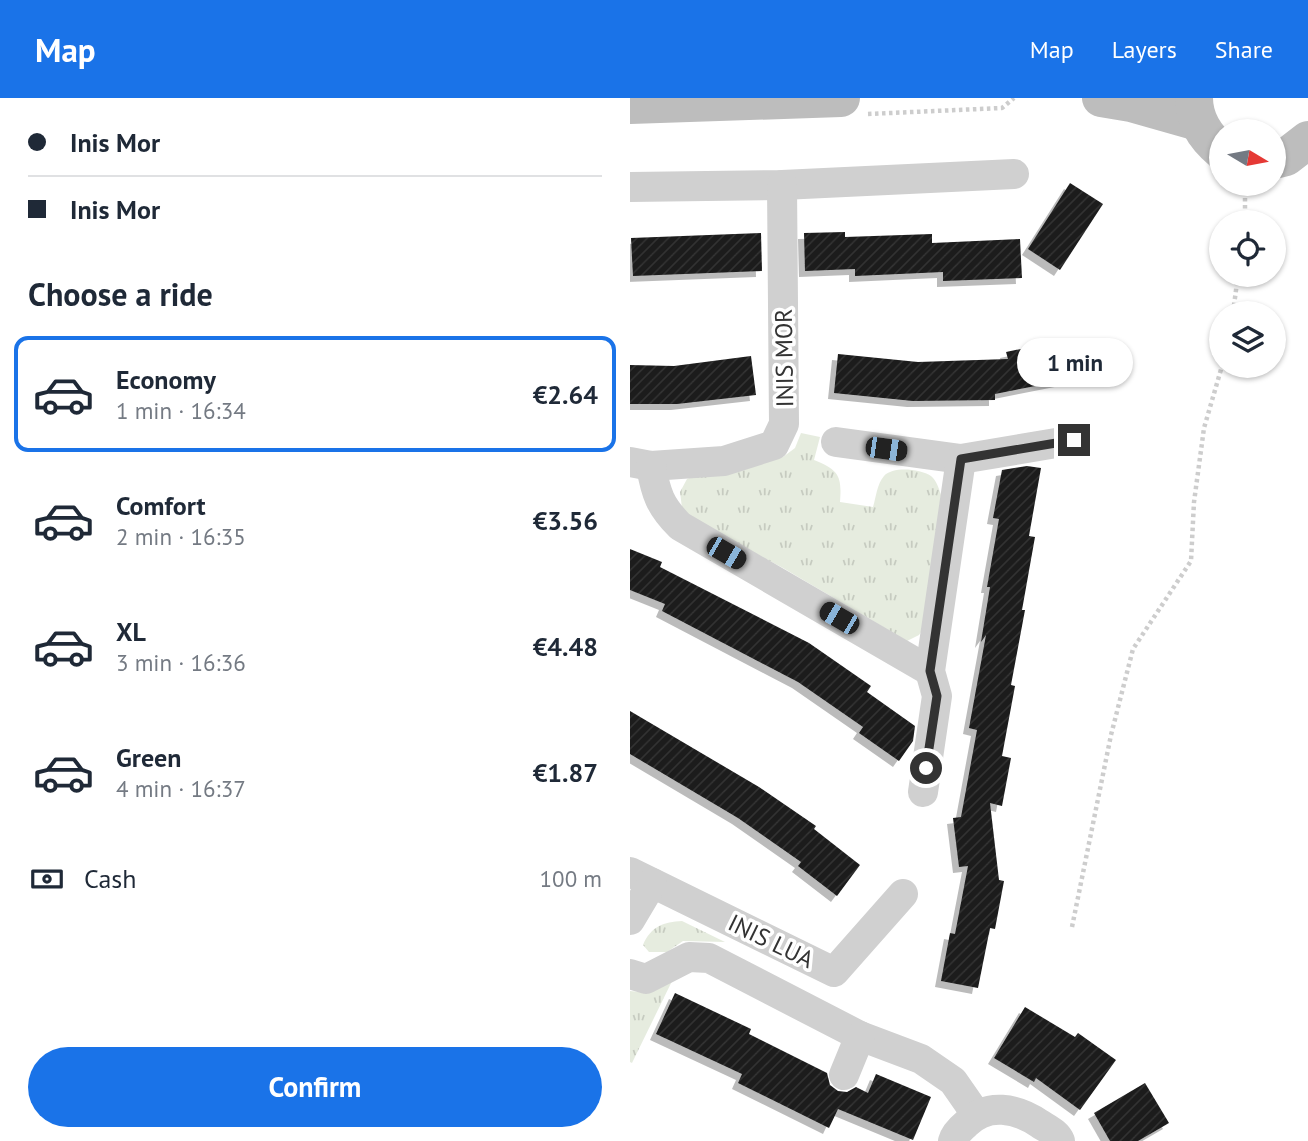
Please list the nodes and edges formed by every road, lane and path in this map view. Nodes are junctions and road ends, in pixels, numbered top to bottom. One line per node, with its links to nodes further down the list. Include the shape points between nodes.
1 (841, 98): 3 (main road)
2 (1101, 98): 4 (main road)
3 (630, 105)
4 (1205, 124)
5 (1308, 140): 6 (main road)
6 (1286, 157)
7 (1014, 174): 8 (street)
8 (782, 185): 9 (street); 14 (street, INIS MOR, via 785,425 774,445 724,461)
9 (630, 187)
10 (1219, 378): 20 (path, via 1204,428 1191,561 1133,649)
11 (1074, 440): 13 (street)
12 (835, 442): 13 (street)
13 (961, 459): 15 (street)
14 (640, 464): 15 (street, INIS MOR, via 657,497 680,526)
15 (930, 671): 16 (street, via 937,696)
16 (923, 792)
17 (641, 877): 18 (street, INIS LUA, via 834,971); 19 (street, INIS LUA)
18 (904, 894)
19 (630, 920)
20 (1072, 927)
21 (630, 974): 22 (street, INIS LUA, via 646,979 689,957 709,958)
22 (860, 1035): 23 (street); 24 (street, INIS LUA, via 921,1059 953,1082)
23 (844, 1074)
24 (976, 1114): 25 (street); 26 (street, via 1005,1109 1028,1115)
25 (953, 1141)
26 (1060, 1141)

